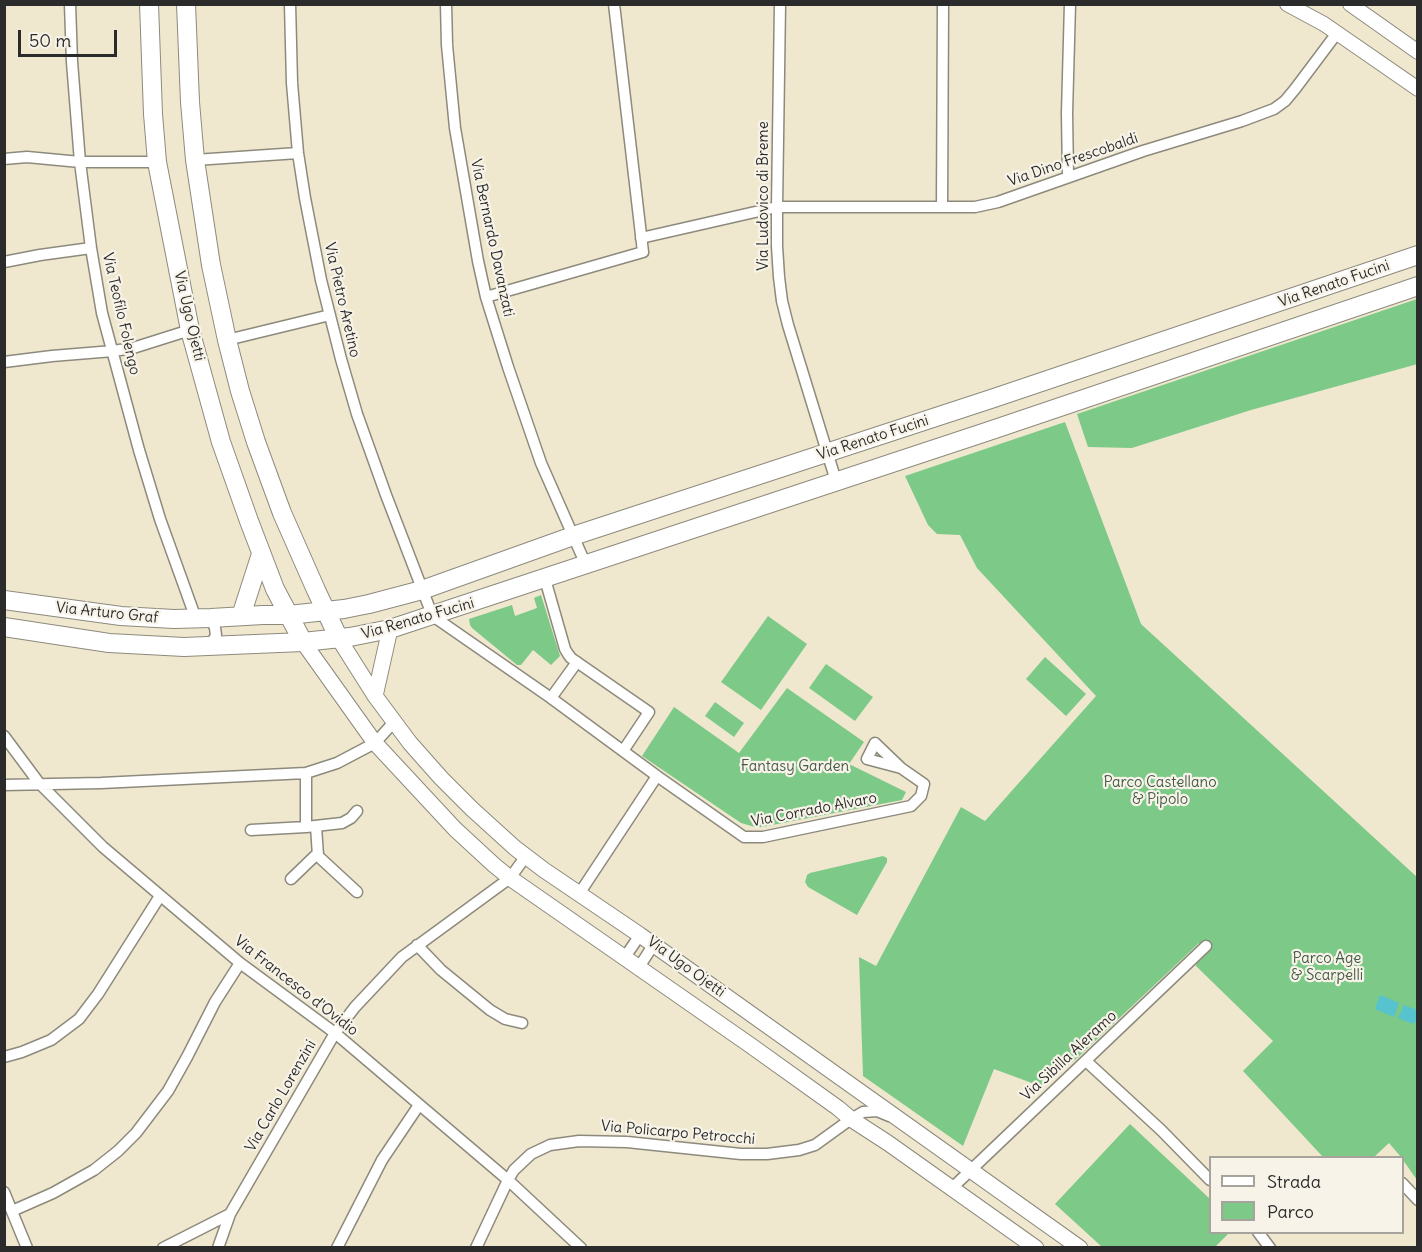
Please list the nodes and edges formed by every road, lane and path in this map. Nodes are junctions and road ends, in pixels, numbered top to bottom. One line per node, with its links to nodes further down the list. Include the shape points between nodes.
1 (70, 4): 18 (street, Via Teofilo Folengo)
2 (149, 4): 19 (main road, Via Ugo Ojetti)
3 (186, 4): 17 (main road)
4 (290, 4): 15 (street, Via Pietro Aretino)
5 (446, 4): 28 (street, Via Bernardo Davanzati, via 455,128)
6 (614, 4): 23 (street)
7 (780, 4): 21 (street, Via Ludovico di Breme)
8 (943, 4): 22 (street)
9 (1070, 4): 20 (street)
10 (1287, 4): 12 (street)
11 (1353, 5): 13 (street)
12 (1337, 33): 14 (street); 20 (street, Via Dino Frescobaldi, via 1275,109)
13 (1418, 52)
14 (1418, 89)
15 (298, 153): 17 (street); 29 (street, Via Pietro Aretino)
16 (4, 159): 18 (street)
17 (195, 160): 31 (main road)
18 (80, 162): 19 (street); 24 (street, Via Teofilo Folengo)
19 (158, 162): 30 (main road, Via Ugo Ojetti)
20 (1068, 177): 22 (street, Via Dino Frescobaldi, via 984,206)
21 (777, 207): 22 (street, Via Dino Frescobaldi); 23 (street, Via Dino Frescobaldi); 34 (street, Via Ludovico di Breme, via 782,301)
22 (942, 207)
23 (641, 238): 28 (street, via 643,252)
24 (91, 248): 26 (street); 32 (street, Via Teofilo Folengo)
25 (1418, 255): 34 (main road, Via Renato Fucini)
26 (4, 262)
27 (1418, 286): 35 (main road, Via Renato Fucini)
28 (486, 297): 36 (street, Via Bernardo Davanzati, via 541,463)
29 (330, 315): 31 (street); 40 (street, Via Pietro Aretino, via 360,423)
30 (190, 330): 32 (street); 37 (main road, Via Ugo Ojetti, via 224,450)
31 (227, 340): 42 (main road, via 256,442 282,513)
32 (113, 351): 33 (street); 46 (street, Via Teofilo Folengo, via 160,519)
33 (4, 362)
34 (828, 453): 35 (street, Via Ludovico di Breme); 36 (main road, Via Renato Fucini)
35 (836, 481): 38 (main road, Via Renato Fucini)
36 (573, 536): 38 (street, Via Bernardo Davanzati); 40 (main road, Via Renato Fucini)
37 (261, 554): 43 (main road, Via Ugo Ojetti); 44 (main road)
38 (586, 565): 39 (main road, Via Renato Fucini)
39 (545, 579): 45 (main road, Via Renato Fucini); 52 (street, via 565,649)
40 (422, 590): 42 (main road, Via Renato Fucini); 45 (street, Via Pietro Aretino)
41 (4, 600): 46 (main road, Via Arturo Graf, via 121,616)
42 (326, 611): 43 (main road, Via Renato Fucini); 49 (main road)
43 (289, 615): 44 (main road, Via Arturo Graf); 50 (main road, Via Ugo Ojetti)
44 (241, 616): 46 (main road, Via Arturo Graf)
45 (434, 616): 48 (main road, Via Renato Fucini); 54 (street, Via Corrado Alvaro)
46 (203, 618): 51 (street, via 215,628 216,635)
47 (4, 627): 51 (main road, Via Arturo Graf, via 124,645)
48 (390, 629): 49 (main road, Via Renato Fucini); 53 (main road)
49 (339, 639): 50 (main road, Via Renato Fucini); 53 (main road, Via Ugo Ojetti)
50 (303, 642): 51 (main road, Via Arturo Graf); 57 (main road, Via Ugo Ojetti)
51 (208, 645)
52 (577, 662): 54 (street); 58 (street, via 650,712)
53 (375, 696): 55 (main road, Via Ugo Ojetti)
54 (551, 698): 58 (street, Via Corrado Alvaro)
55 (394, 722): 57 (street); 68 (main road, Via Ugo Ojetti, via 441,778)
56 (4, 736): 62 (street, Via Francesco d'Ovidio)
57 (375, 743): 60 (street, via 337,763); 69 (main road, Via Ugo Ojetti, via 455,829)
58 (623, 751): 61 (street, Via Corrado Alvaro)
59 (901, 768): 61 (street, Via Corrado Alvaro, via 924,784 921,796 911,806 754,838 742,836)
60 (306, 773): 62 (street); 65 (street)
61 (657, 776): 72 (street)
62 (39, 783): 63 (street); 73 (street, Via Francesco d'Ovidio, via 103,847)
63 (4, 785)
64 (357, 811): 65 (street, via 342,824)
65 (311, 826): 66 (street); 67 (street)
66 (251, 830)
67 (318, 853): 70 (street); 71 (street)
68 (526, 856): 69 (street, Via Carlo Lorenzini); 72 (main road, Via Ugo Ojetti)
69 (510, 878): 76 (street, Via Carlo Lorenzini); 78 (main road, Via Ugo Ojetti)
70 (291, 879)
71 (357, 892)
72 (579, 894): 74 (main road, Via Ugo Ojetti)
73 (160, 896): 79 (street, Via Francesco d'Ovidio); 83 (street, via 79,1019 51,1040)
74 (640, 935): 75 (main road, Via Ugo Ojetti); 78 (street)
75 (654, 944): 80 (street); 87 (main road, Via Ugo Ojetti)
76 (417, 945): 81 (street, via 490,1010); 82 (street, Via Carlo Lorenzini, via 376,984)
77 (1206, 946): 84 (street, Via Sibilla Aleramo)
78 (625, 957): 80 (main road, Via Ugo Ojetti)
79 (240, 963): 82 (street, Via Francesco d'Ovidio); 95 (street, via 168,1091 136,1133 94,1170)
80 (639, 967): 86 (main road, Via Ugo Ojetti)
81 (522, 1023)
82 (335, 1033): 85 (street, Via Francesco d'Ovidio); 96 (street, Via Carlo Lorenzini)
83 (4, 1057)
84 (1086, 1061): 88 (street, Via Sibilla Aleramo); 90 (street)
85 (419, 1105): 89 (street, Via Francesco d'Ovidio); 102 (street, via 382,1160)
86 (851, 1119): 87 (street, via 863,1112 877,1111); 89 (street, Via Policarpo Petrocchi, via 815,1145 767,1154 627,1142 560,1143 531,1154); 92 (main road, Via Ugo Ojetti)
87 (901, 1121): 88 (main road, Via Ugo Ojetti)
88 (970, 1169): 92 (street, Via Sibilla Aleramo); 105 (main road, Via Ugo Ojetti)
89 (508, 1179): 103 (street, Via Policarpo Petrocchi); 104 (street, Via Francesco d'Ovidio)
90 (1209, 1179)
91 (1404, 1185): 94 (street)
92 (952, 1188): 98 (main road, Via Ugo Ojetti)
93 (4, 1192): 95 (street)
94 (1418, 1200)
95 (12, 1210): 99 (street)
96 (230, 1214): 100 (street); 101 (street, Via Carlo Lorenzini)
97 (1259, 1234): 106 (street)
98 (1026, 1245)
99 (27, 1248)
100 (163, 1248)
101 (218, 1248)
102 (337, 1248)
103 (476, 1248)
104 (581, 1248)
105 (1080, 1248)
106 (1270, 1248)

